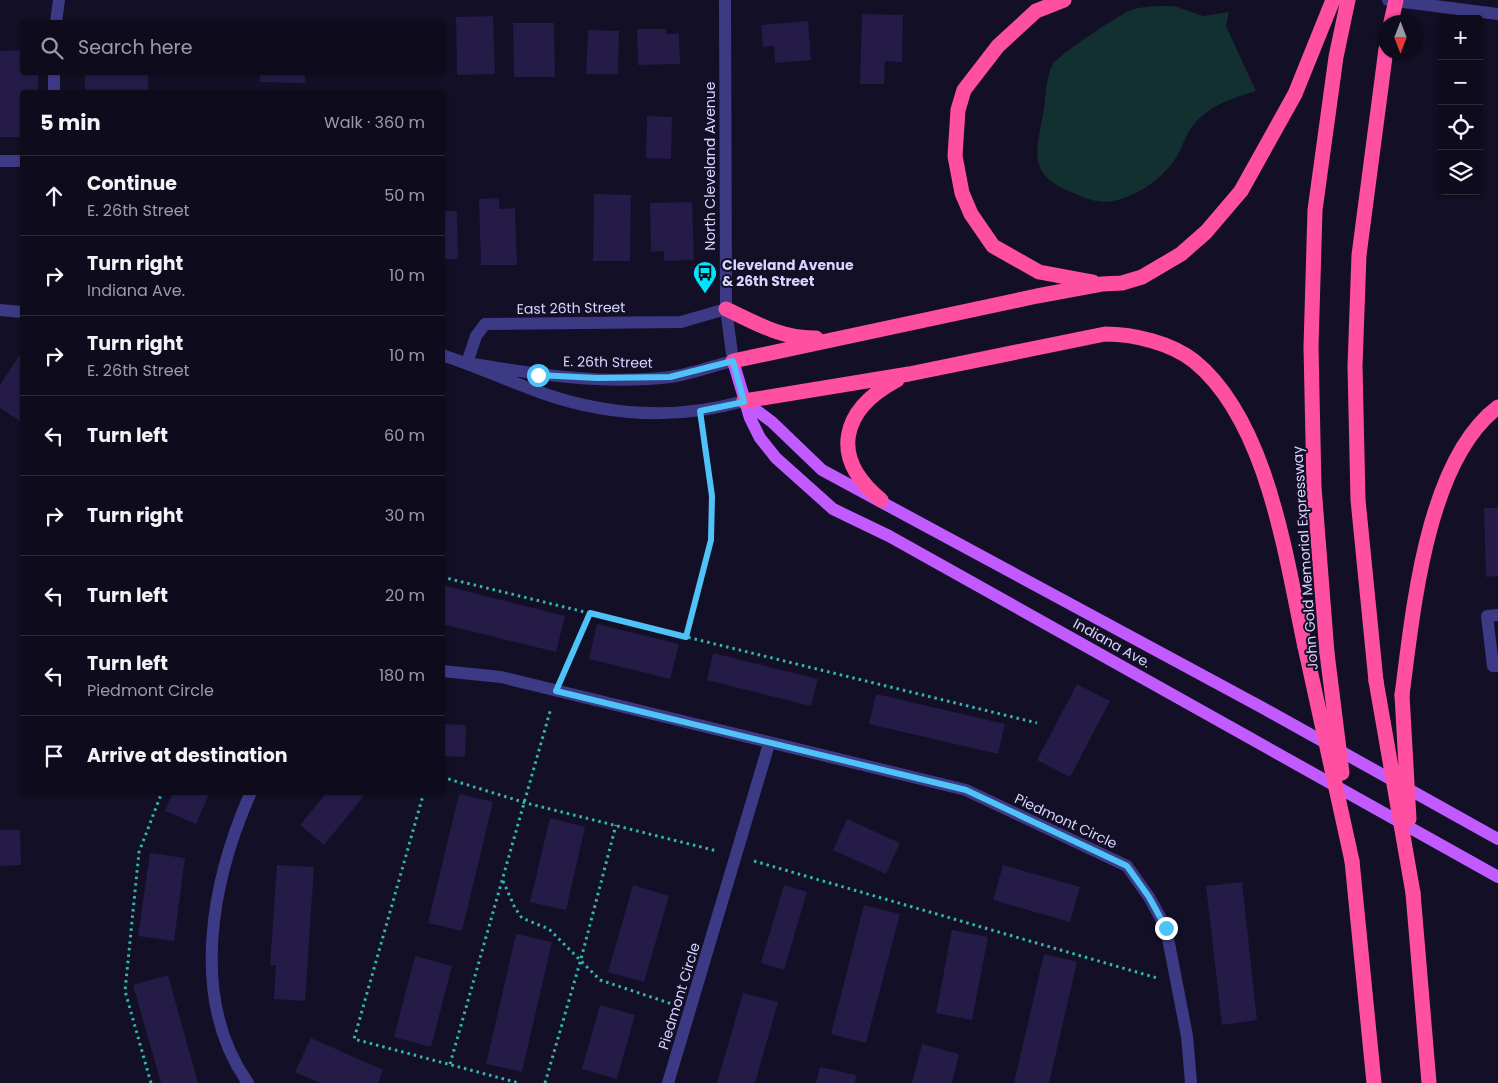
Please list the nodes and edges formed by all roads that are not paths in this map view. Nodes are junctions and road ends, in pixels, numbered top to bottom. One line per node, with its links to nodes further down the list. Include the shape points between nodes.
1 (60, 0): 10 (street)
2 (725, 0): 17 (street, North Cleveland Avenue)
3 (1064, 0): 16 (highway, via 1036,11 998,46 964,90 958,110 956,156 962,193 971,214 993,246 1039,272)
4 (1333, 0): 16 (highway, via 1295,94 1241,191 1206,232 1181,254 1142,277)
5 (1348, 0): 34 (highway, John Gold Memorial Expressway, bridge, via 1336,57 1315,210 1311,348 1314,486 1327,653)
6 (1388, 0): 8 (street)
7 (1396, 0): 9 (highway, bridge)
8 (1498, 14)
9 (1393, 15)
10 (56, 20)
11 (1383, 60): 36 (highway, bridge, via 1359,255 1355,366 1358,500 1376,681)
12 (54, 75): 13 (street)
13 (54, 90)
14 (0, 161): 15 (street)
15 (20, 161)
16 (1102, 284): 20 (highway)
17 (726, 309): 20 (highway, via 770,331 804,338); 22 (street, North Cleveland Avenue); 23 (street, East 26th Street, via 681,322 485,324 476,336)
18 (0, 310): 19 (street)
19 (20, 312)
20 (850, 336): 22 (highway)
21 (445, 356): 23 (street)
22 (733, 361): 23 (street, E. 26th Street, via 670,377 640,378 538,375); 25 (main road, Indiana Ave.)
23 (467, 363): 25 (street, via 543,393 602,409 641,413 700,411)
24 (908, 374): 25 (highway); 27 (highway, via 883,388 864,404 852,422 849,460 864,486); 34 (highway, bridge, via 1116,334 1174,349 1193,360 1210,376 1232,404 1248,435 1276,512)
25 (744, 402): 27 (main road, Indiana Ave., via 772,422 822,470); 35 (main road, Indiana Ave., via 760,438 776,458 833,509 889,536)
26 (1498, 407): 36 (highway, bridge, via 1466,440 1448,474 1420,565 1402,695)
27 (881, 500): 33 (main road, Indiana Ave.)
28 (1498, 615): 29 (street, via 1487,616 1493,666)
29 (1498, 666)
30 (445, 671): 31 (street, Piedmont Circle, via 501,678)
31 (770, 744): 38 (street, Piedmont Circle); 39 (street, Piedmont Circle, via 966,790 1127,866 1166,928 1187,1036)
32 (250, 795): 37 (street, via 236,827 220,883 212,942 212,976 218,1011 228,1045)
33 (1498, 839)
34 (1352, 861): 40 (highway, John Gold Memorial Expressway)
35 (1498, 877)
36 (1413, 893): 41 (highway)
37 (248, 1083)
38 (668, 1083)
39 (1191, 1083)
40 (1374, 1083)
41 (1429, 1083)

